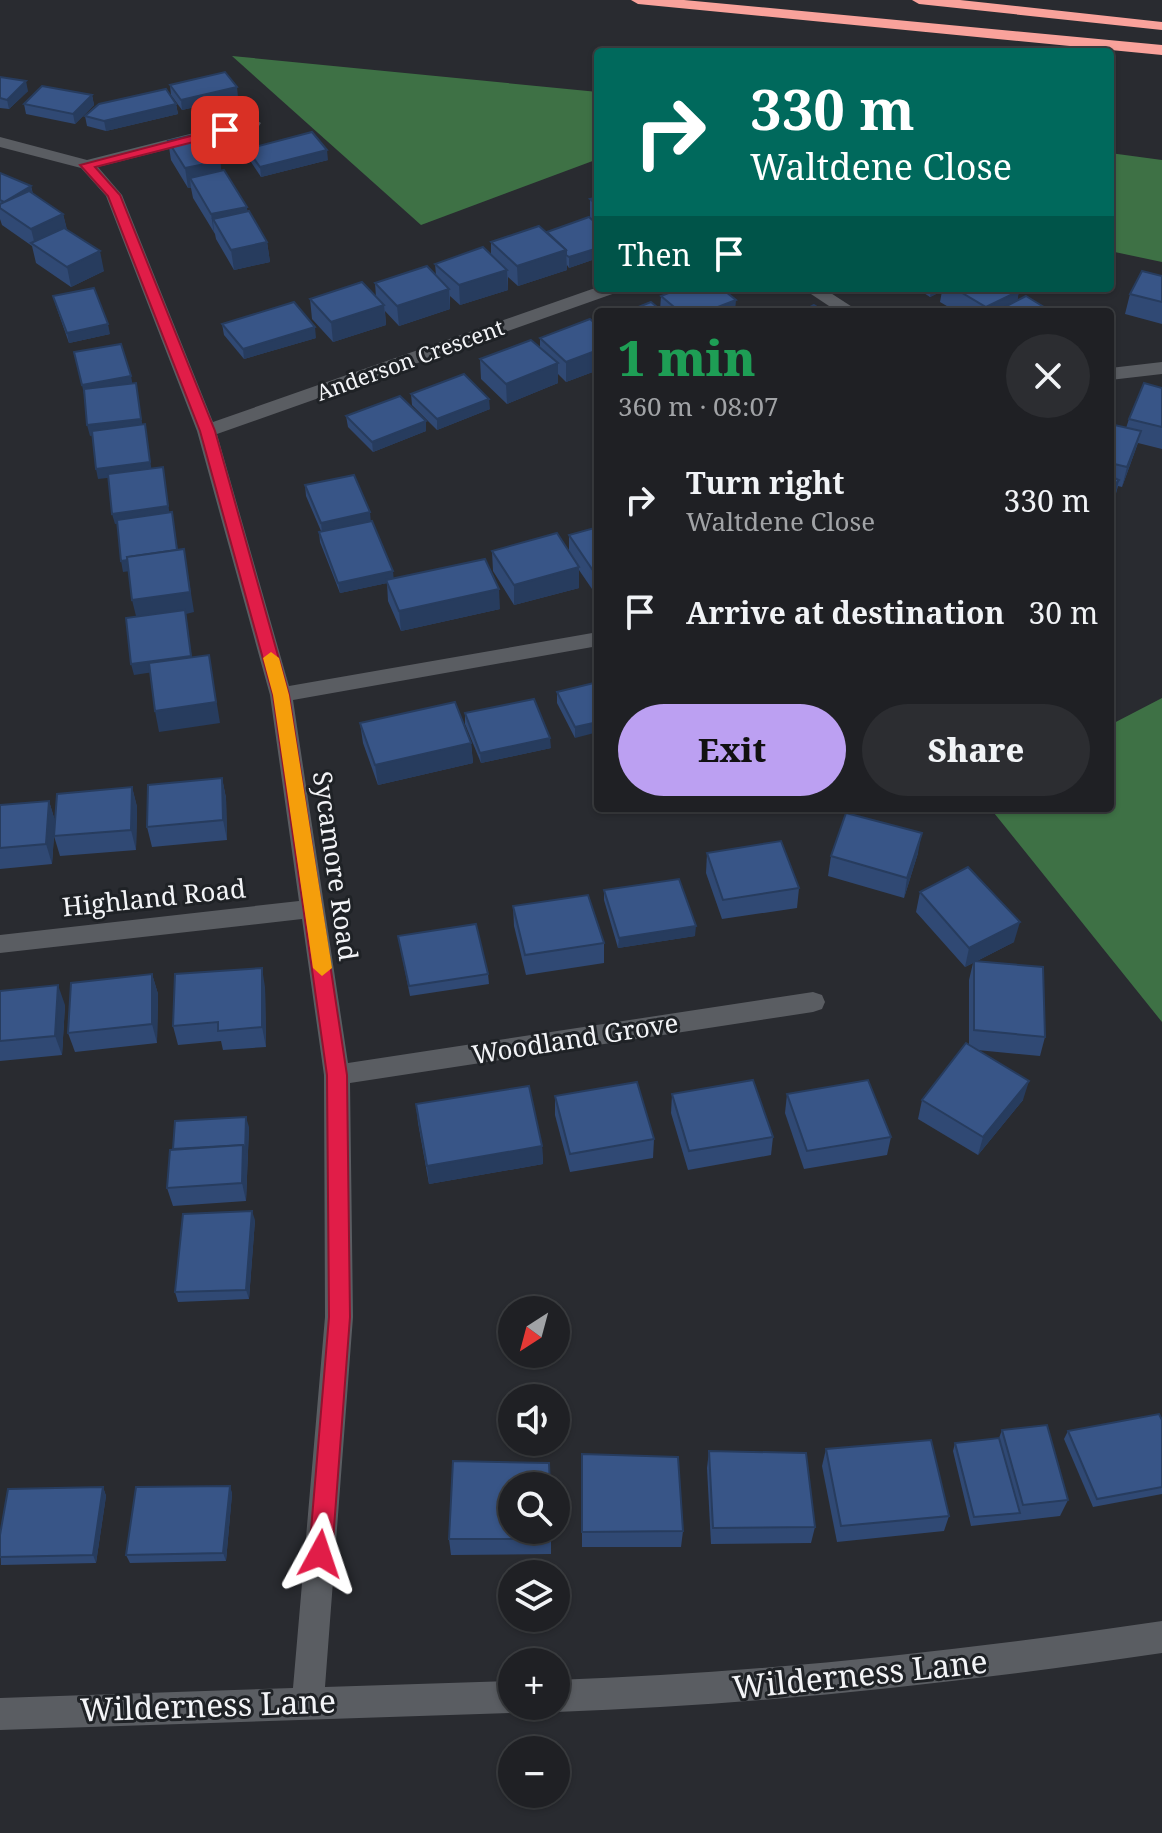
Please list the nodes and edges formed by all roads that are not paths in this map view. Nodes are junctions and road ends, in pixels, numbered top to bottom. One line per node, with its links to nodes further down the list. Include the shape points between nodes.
1 (638, 0): 4 (highway)
2 (919, 0): 3 (highway)
3 (1162, 26)
4 (1162, 50)
5 (253, 123): 7 (street)
6 (0, 142): 7 (street)
7 (87, 165): 13 (street, Sycamore Road, via 114,195)
8 (601, 292): 13 (street, Anderson Crescent)
9 (818, 292): 10 (street)
10 (844, 308)
11 (1162, 368): 12 (street)
12 (1114, 374)
13 (207, 431): 15 (street, Sycamore Road)
14 (594, 640): 15 (street)
15 (281, 695): 16 (street, Sycamore Road)
16 (314, 908): 17 (street, Highland Road); 19 (street, Sycamore Road)
17 (0, 944)
18 (813, 1002): 19 (street, Woodland Grove)
19 (337, 1075): 23 (street, Sycamore Road, via 339,1317)
20 (1162, 1637): 21 (street, Wilderness Lane, via 1007,1661 686,1693)
21 (570, 1696)
22 (498, 1697): 23 (street, Wilderness Lane)
23 (308, 1702): 24 (street, Wilderness Lane)
24 (0, 1714)

